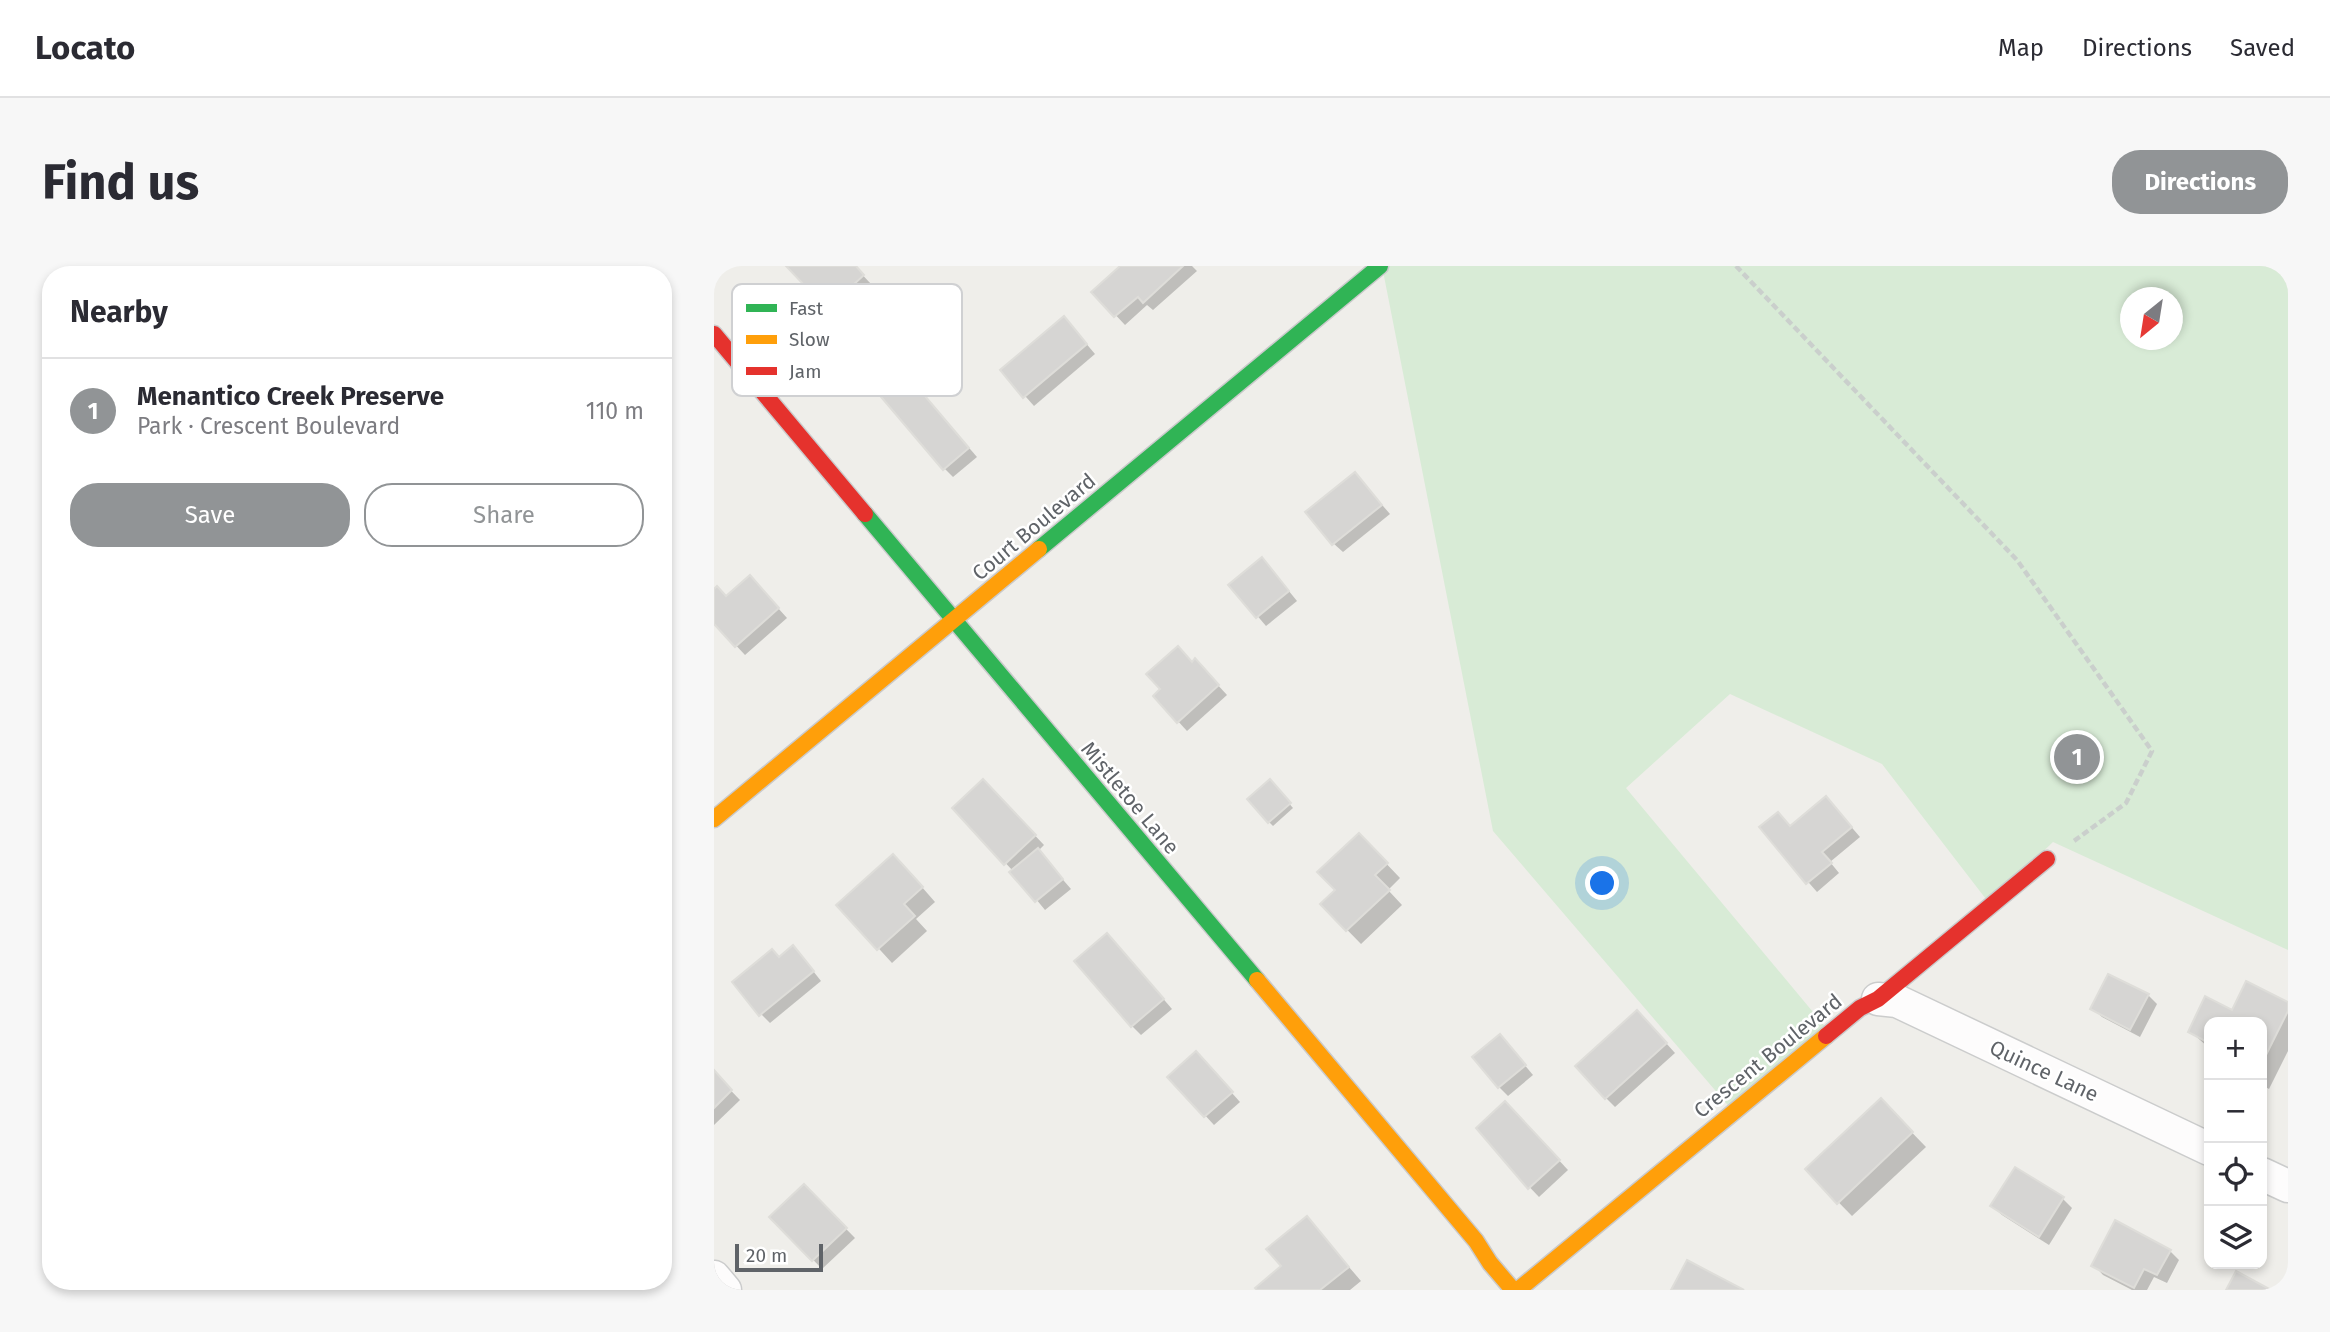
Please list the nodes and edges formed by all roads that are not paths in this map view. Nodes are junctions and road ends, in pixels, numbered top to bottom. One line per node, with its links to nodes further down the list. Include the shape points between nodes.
1 (1380, 266): 5 (street, Court Boulevard)
2 (714, 334): 3 (street, Mistletoe Lane)
3 (732, 356)
4 (766, 396): 5 (street, Mistletoe Lane)
5 (953, 621): 6 (street, Court Boulevard); 14 (street, Mistletoe Lane)
6 (714, 819)
7 (2047, 859): 8 (street, Crescent Boulevard)
8 (1878, 999): 9 (street, Quince Lane, via 1897,1001); 15 (street, Crescent Boulevard, via 1859,1007)
9 (2204, 1147)
10 (2267, 1176): 11 (street)
11 (2288, 1186)
12 (714, 1277): 13 (street)
13 (725, 1290)
14 (1513, 1290)
15 (1518, 1290)

